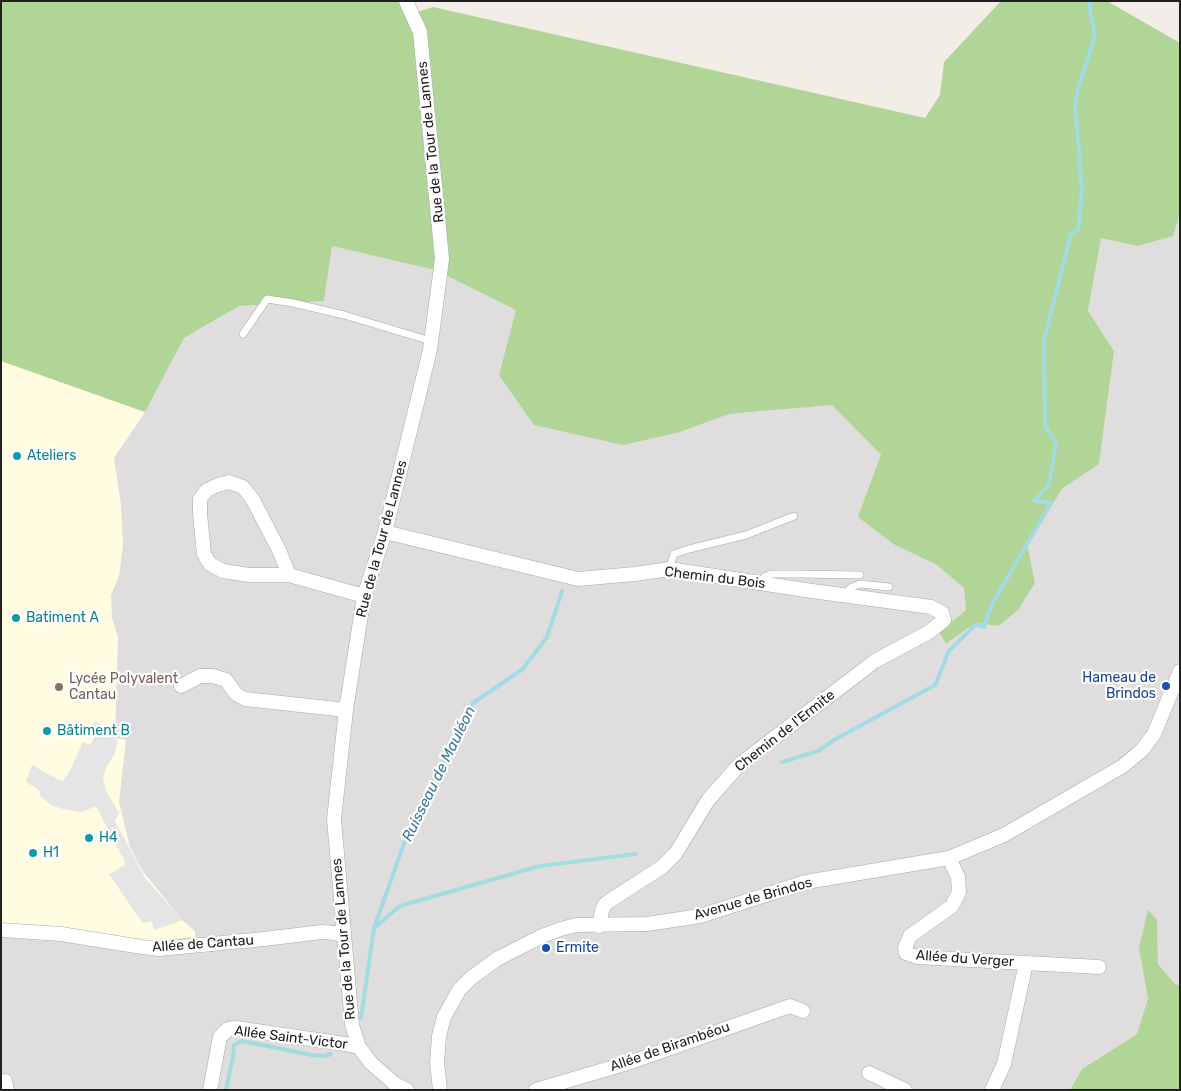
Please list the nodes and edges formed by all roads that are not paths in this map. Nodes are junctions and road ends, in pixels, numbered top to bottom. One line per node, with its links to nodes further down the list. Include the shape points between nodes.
1 (406, 1): 3 (street, Rue de la Tour de Lannes, via 420,32 442,259)
2 (243, 334): 3 (lane, via 267,299 344,316)
3 (431, 341): 5 (street, Rue de la Tour de Lannes)
4 (794, 516): 6 (lane, via 746,535 674,554)
5 (384, 532): 6 (street, Chemin du Bois, via 578,579); 11 (street, Rue de la Tour de Lannes)
6 (669, 569): 9 (street, Chemin du Bois)
7 (289, 575): 7 (street, via 253,500 243,487 229,482 207,490 200,499 200,514 204,554 210,564 223,571 249,575); 11 (street)
8 (860, 575): 9 (lane, via 771,574 764,577)
9 (762, 583): 12 (street, Chemin du Bois)
10 (889, 587): 12 (lane, via 860,584 850,588)
11 (364, 596): 16 (street, Rue de la Tour de Lannes)
12 (846, 596): 13 (street, Chemin du Bois)
13 (930, 607): 18 (street, Chemin de l'Ermite, via 942,613 944,620 930,632 875,661 740,764 708,800 676,853 662,867 605,904)
14 (1180, 672): 17 (street, Avenue de Brindos, via 1154,734 1142,750 1123,766 1004,835)
15 (181, 686): 16 (street, via 200,676 213,676 226,680 236,694 245,699)
16 (346, 710): 20 (street, Rue de la Tour de Lannes, via 334,819)
17 (949, 858): 18 (street, Avenue de Brindos, via 806,882 700,916 647,924); 21 (street, Allée du Verger, via 958,877 959,892 952,906 910,936 906,953 917,957)
18 (599, 926): 28 (street, Avenue de Brindos, via 576,925 542,936 497,959 459,990 444,1017 439,1036)
19 (1, 930): 20 (street, Allée de Cantau, via 62,934 159,949 322,932)
20 (344, 936): 24 (street, Rue de la Tour de Lannes, via 352,1025)
21 (1026, 963): 22 (street, Allée du Verger); 31 (street, Allée du Verger, via 1004,1064)
22 (1098, 967)
23 (803, 1011): 29 (street, Allée de Birambéou, via 790,1006 631,1062)
24 (358, 1047): 26 (street, Allée Saint-Victor, via 228,1029 220,1037); 27 (street, Rue de la Tour de Lannes, via 379,1071)
25 (869, 1073): 30 (street)
26 (210, 1090)
27 (407, 1090)
28 (440, 1090)
29 (536, 1090)
30 (905, 1090)
31 (992, 1090)

